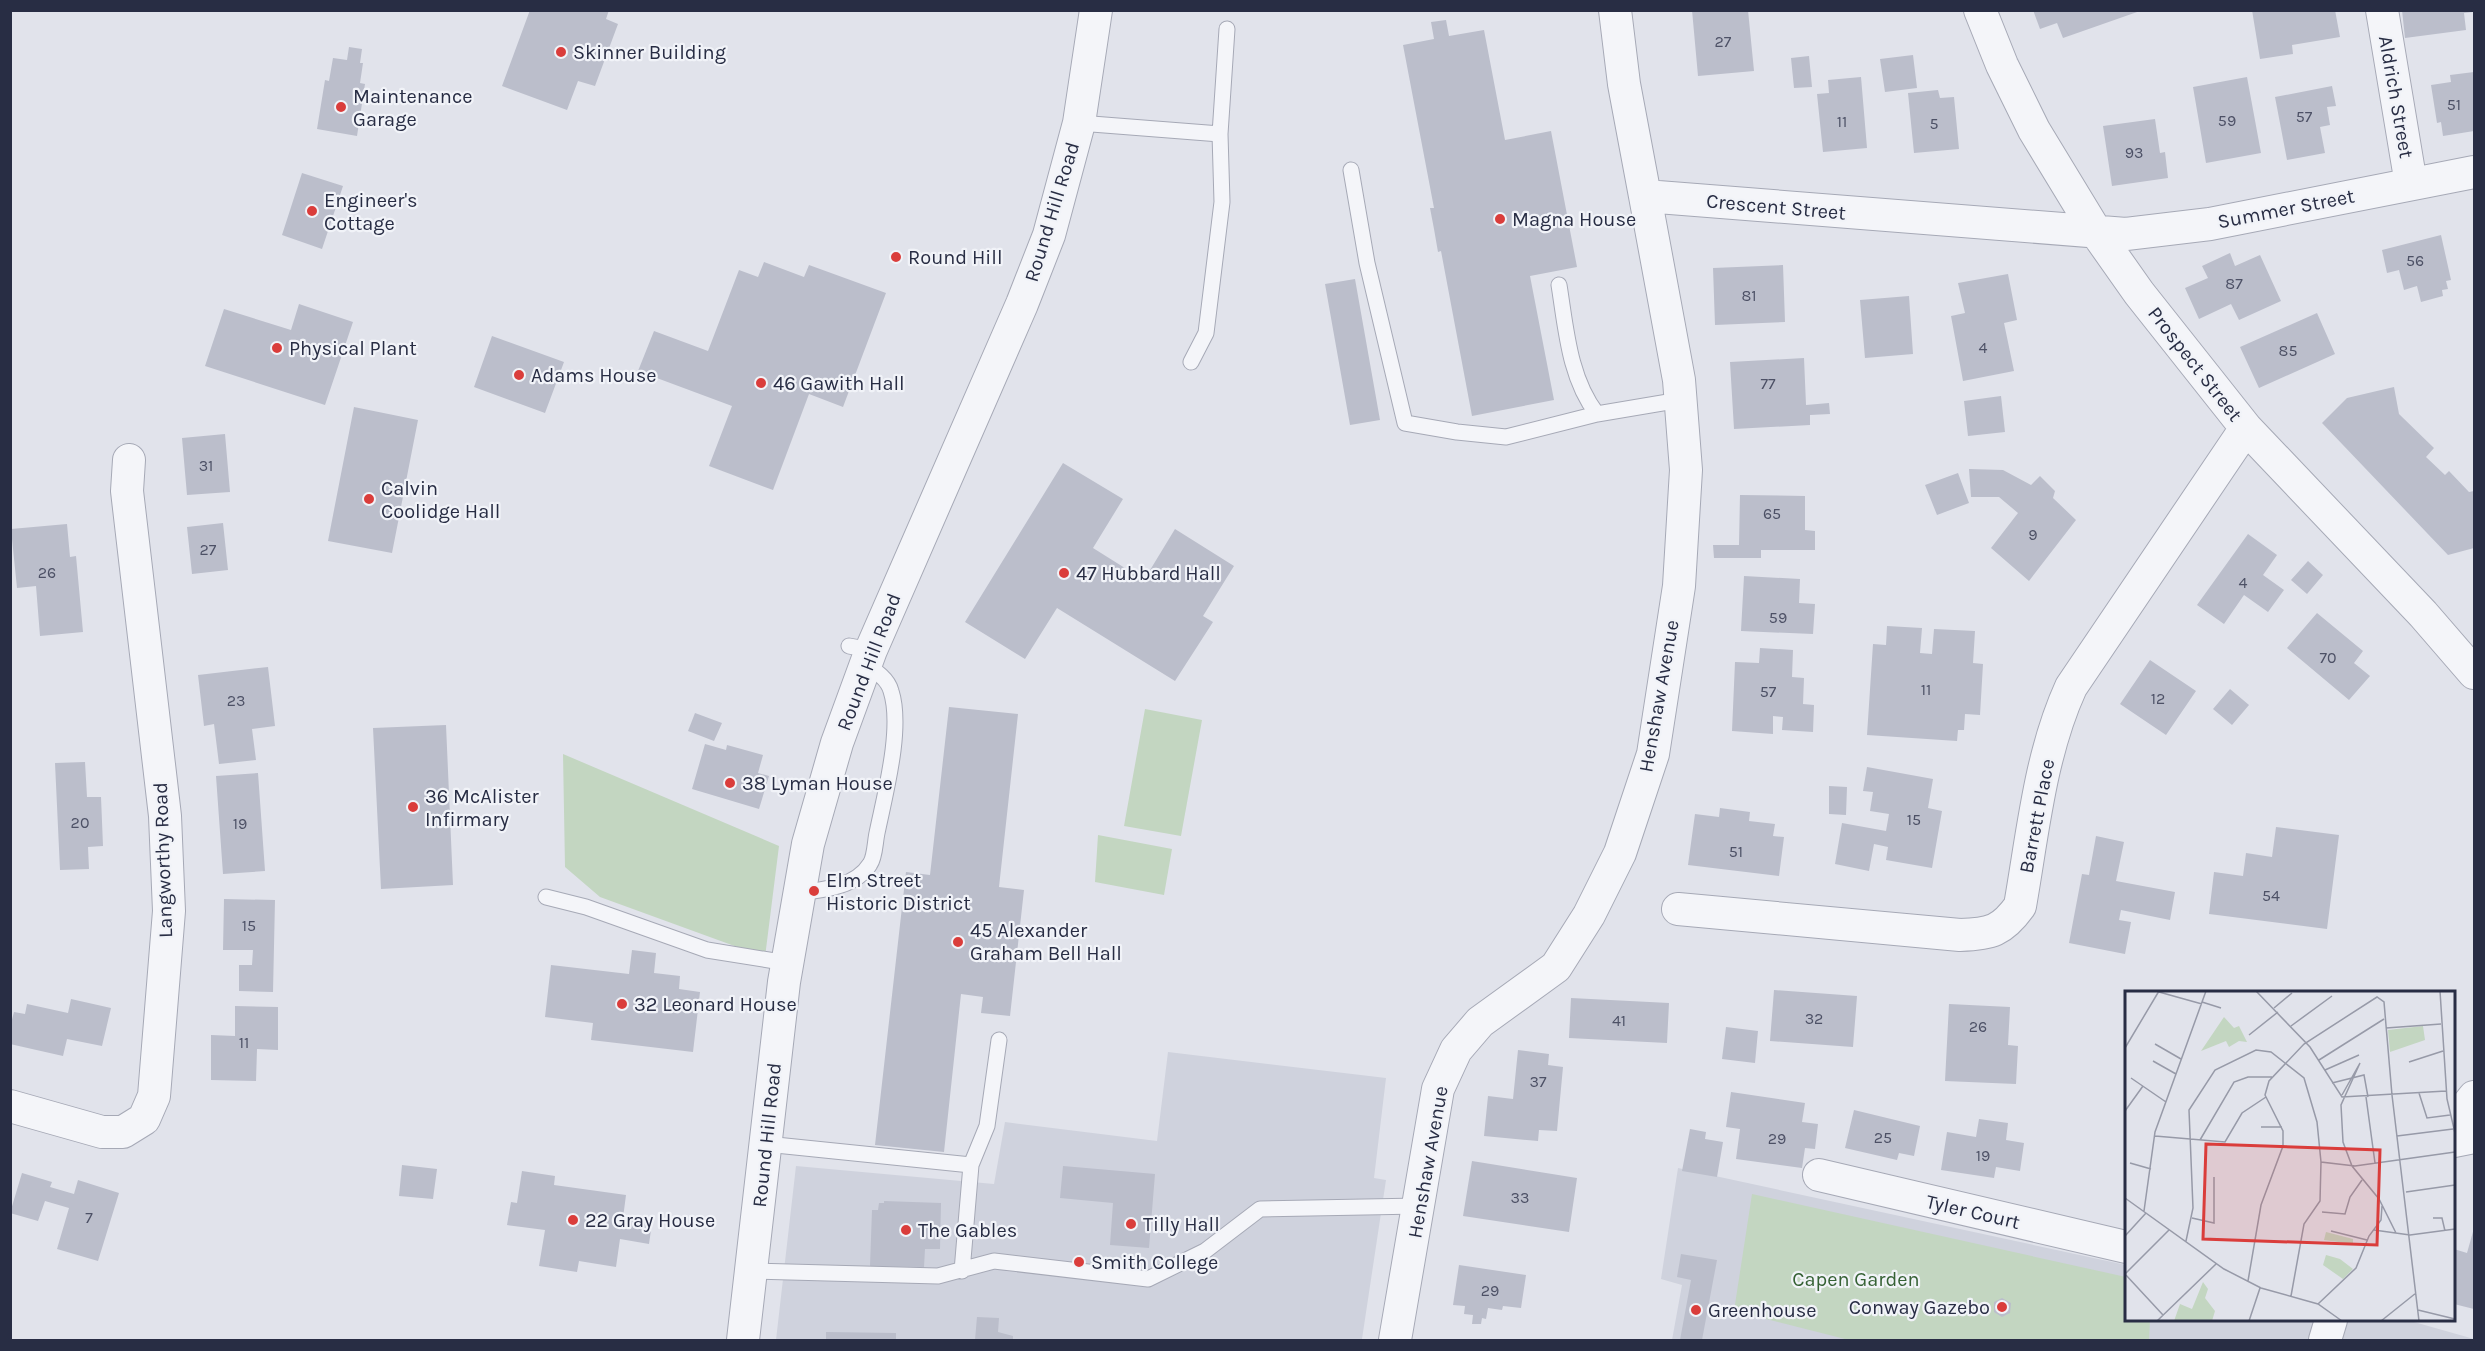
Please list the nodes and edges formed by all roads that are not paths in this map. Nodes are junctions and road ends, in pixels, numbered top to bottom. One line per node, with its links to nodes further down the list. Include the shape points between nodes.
1 (1096, 10): 6 (street, Round Hill Road)
2 (1615, 10): 11 (street)
3 (1980, 10): 12 (street, Prospect Street, via 2034,130)
4 (2382, 10): 10 (street, Aldrich Street)
5 (1227, 29): 7 (lane)
6 (1079, 123): 7 (lane); 19 (street, Round Hill Road, via 1059,202 1031,281)
7 (1220, 134): 14 (lane, via 1222,202 1206,333)
8 (1352, 170): 16 (lane, via 1367,263 1405,423 1506,437)
9 (2475, 172): 10 (street, Summer Street)
10 (2411, 184): 12 (street, Summer Street, via 2211,224 2126,234)
11 (1645, 196): 12 (street, Crescent Street); 15 (street, Henshaw Avenue)
12 (2096, 232): 17 (street, Prospect Street)
13 (1559, 285): 16 (lane, via 1571,357 1586,399)
14 (1191, 362)
15 (1680, 400): 16 (lane); 34 (street, Henshaw Avenue, via 1686,470 1679,586 1653,753 1620,853 1589,915 1556,967 1480,1022 1456,1050 1438,1089)
16 (1597, 414)
17 (2246, 428): 20 (street, Prospect Street); 23 (street, Barrett Place, via 2071,687 2055,725 2044,771 2020,906 2009,922 1982,934 1960,935)
18 (129, 460): 27 (street, Langworthy Road, via 128,491 165,816 169,911 154,1096 144,1119 123,1132 102,1132)
19 (862, 654): 21 (street, Round Hill Road, via 808,844); 21 (lane, via 890,687 895,706 890,765 871,864 855,878 833,888)
20 (2475, 673)
21 (799, 893): 24 (street, Round Hill Road)
22 (546, 897): 24 (lane, via 586,907 706,950)
23 (1678, 909)
24 (787, 963): 31 (street, Round Hill Road)
25 (999, 1040): 32 (lane, via 987,1126)
26 (2475, 1096): 28 (street)
27 (10, 1106)
28 (2455, 1121)
29 (2475, 1137): 30 (street)
30 (2455, 1141)
31 (766, 1144): 32 (lane); 36 (street, Round Hill Road)
32 (971, 1165): 37 (lane)
33 (1819, 1176): 35 (street, Tyler Court)
34 (1419, 1206): 37 (lane, via 1260,1209 1205,1251 1148,1278 994,1261); 40 (street, Henshaw Avenue)
35 (2125, 1247)
36 (752, 1271): 37 (lane, via 938,1276); 39 (street, Round Hill Road)
37 (962, 1271)
38 (2331, 1321): 41 (street)
39 (743, 1341)
40 (1395, 1341)
41 (2325, 1341)

